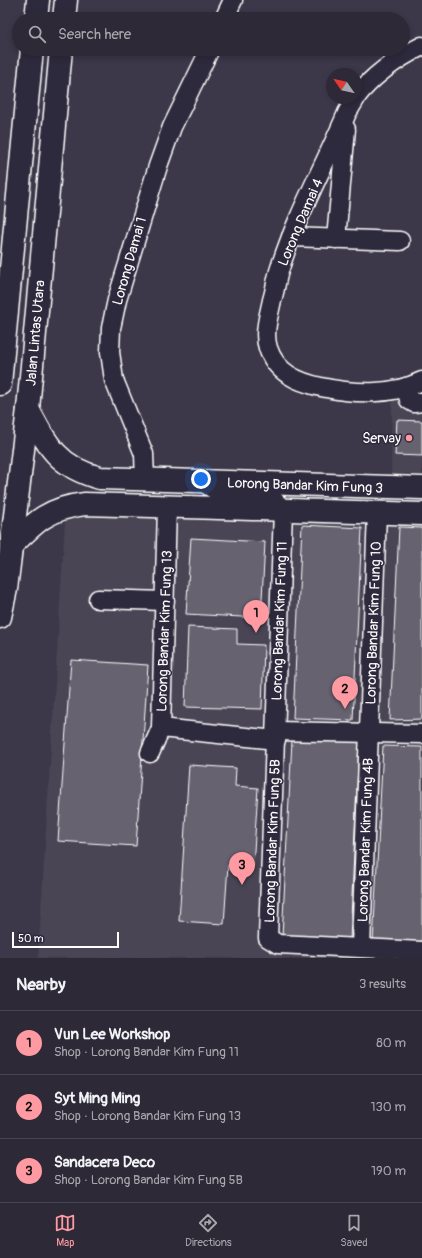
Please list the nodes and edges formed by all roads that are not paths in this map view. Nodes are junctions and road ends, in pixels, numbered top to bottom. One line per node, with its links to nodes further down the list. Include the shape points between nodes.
1 (38, 0): 4 (main road)
2 (66, 0): 5 (main road)
3 (233, 0): 6 (street)
4 (37, 12)
5 (65, 12)
6 (227, 12)
7 (422, 46): 8 (street, Lorong Damai 4)
8 (410, 52)
9 (31, 56): 19 (main road)
10 (60, 56): 22 (main road, Jalan Lintas Utara)
11 (207, 56): 23 (street, Lorong Damai 1, via 172,127 158,166 117,300 111,328 110,352 114,380 144,454)
12 (403, 56): 13 (street, Lorong Damai 4, via 383,69)
13 (362, 92)
14 (353, 104): 16 (street, Lorong Damai 4)
15 (353, 104): 17 (street, via 347,125)
16 (291, 237): 17 (street); 20 (street, Lorong Damai 4, via 279,272 267,333 268,348 284,374 303,383 327,388 373,392 390,391)
17 (336, 239): 18 (street)
18 (400, 241)
19 (0, 384)
20 (414, 384): 21 (street, via 409,400 414,403)
21 (422, 402)
22 (28, 409): 23 (main road, Lorong Bandar Kim Fung 3, via 46,443 66,463 100,478); 30 (main road, Jalan Lintas Utara)
23 (145, 480): 24 (main road, Lorong Bandar Kim Fung 3)
24 (202, 482): 25 (main road, Lorong Bandar Kim Fung 3); 27 (street, via 221,493 264,495 279,503)
25 (422, 488)
26 (167, 507): 27 (main road, Lorong Bandar Kim Fung 3); 30 (main road, Lorong Bandar Kim Fung 3, via 85,504 64,507 39,520); 32 (street, Lorong Bandar Kim Fung 13)
27 (283, 510): 28 (main road, Lorong Bandar Kim Fung 3); 37 (street, Lorong Bandar Kim Fung 11)
28 (376, 513): 29 (main road, Lorong Bandar Kim Fung 3); 35 (street, Lorong Bandar Kim Fung 10)
29 (422, 514)
30 (11, 546): 33 (main road, Jalan Lintas Utara)
31 (98, 599): 32 (street)
32 (165, 601): 34 (street, Lorong Bandar Kim Fung 13)
33 (0, 617)
34 (161, 728): 37 (street); 38 (street, Lorong Bandar Kim Fung 13)
35 (369, 733): 36 (street); 37 (street); 39 (street, Lorong Bandar Kim Fung 4B)
36 (422, 734)
37 (276, 735): 39 (street, Lorong Bandar Kim Fung 5B, via 268,938 278,944)
38 (150, 753)
39 (361, 947): 40 (street)
40 (422, 951)

